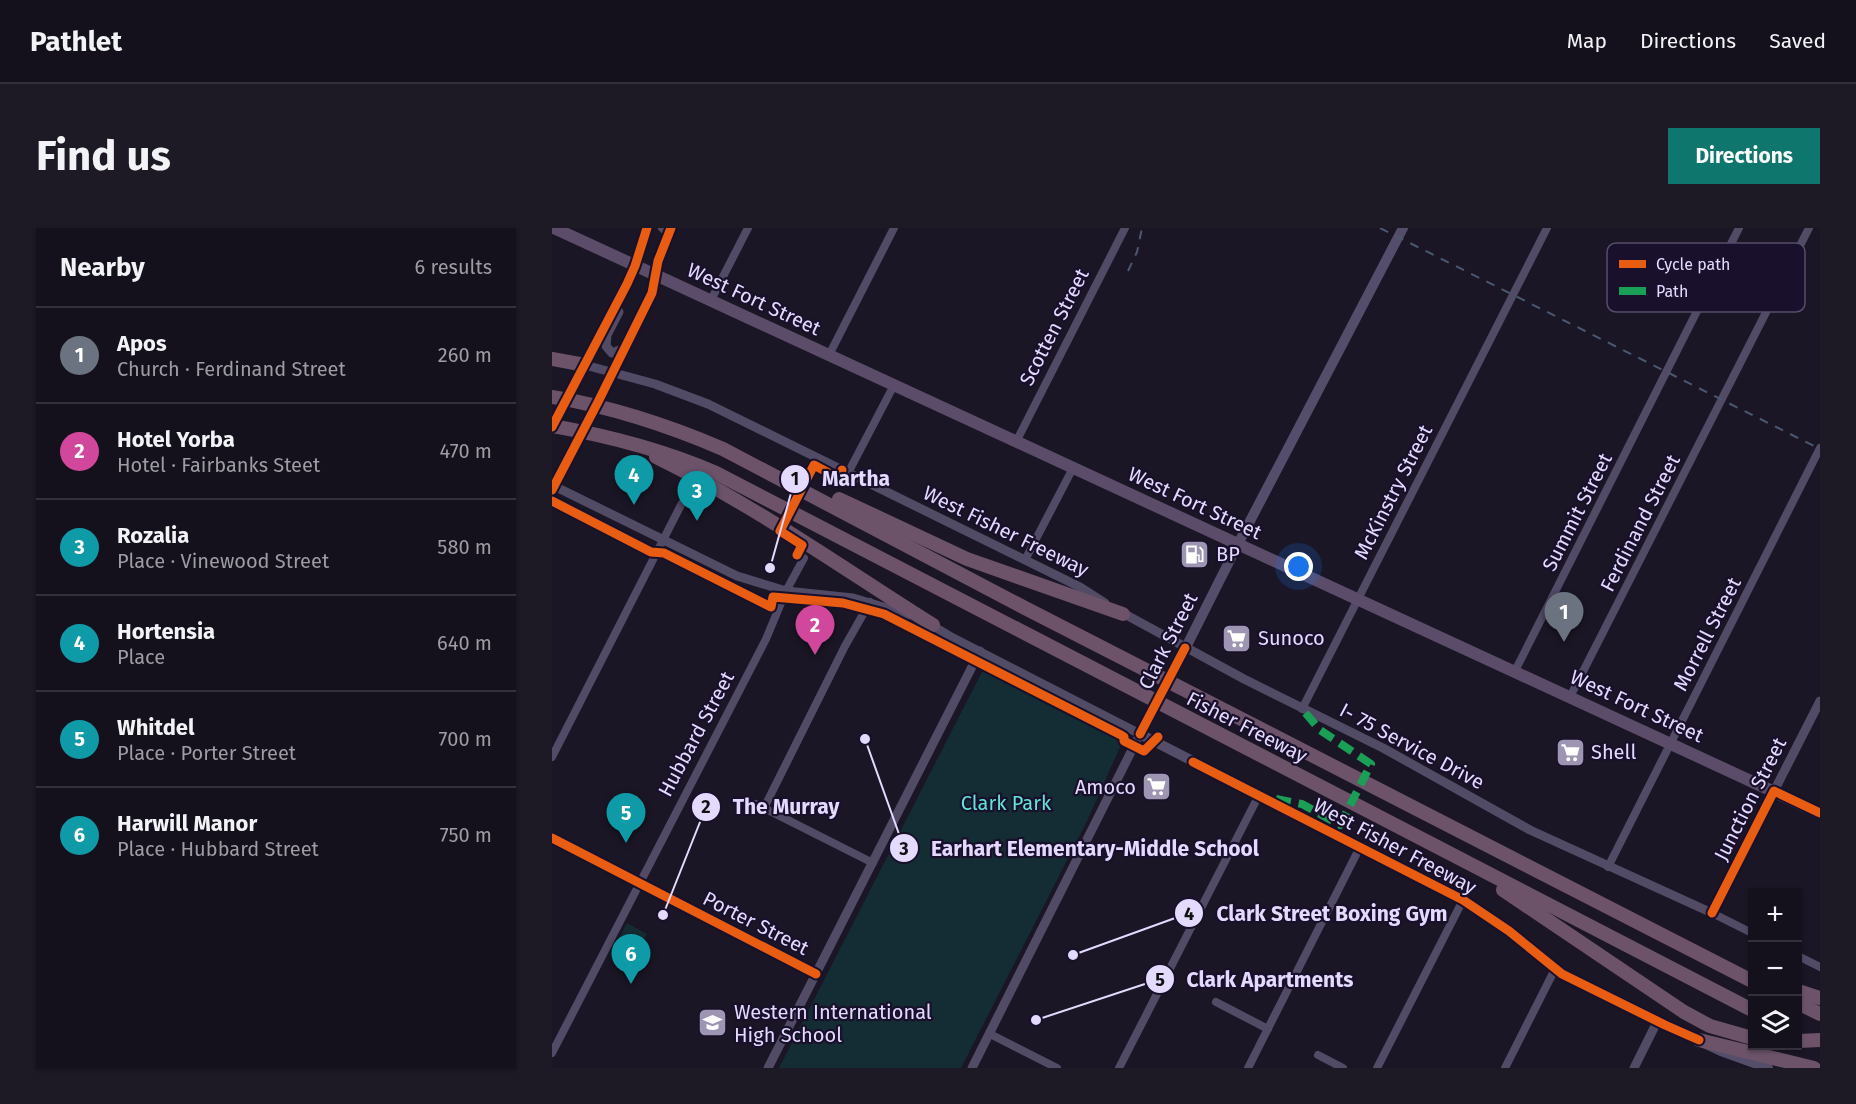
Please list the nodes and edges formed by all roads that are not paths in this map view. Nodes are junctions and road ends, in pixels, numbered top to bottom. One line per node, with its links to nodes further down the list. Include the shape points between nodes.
1 (554, 228): 14 (main road, West Fort Street)
2 (647, 228): 14 (street)
3 (662, 228): 10 (street)
4 (748, 228): 17 (street)
5 (894, 228): 21 (street)
6 (1125, 228): 32 (street, Scotten Street)
7 (1547, 228): 44 (street, McKinstry Street)
8 (1739, 228): 12 (street, Summit Street)
9 (1809, 228): 13 (street, Ferdinand Street)
10 (670, 231): 15 (street)
11 (1402, 231): 40 (main road, Clark Street)
12 (1731, 243)
13 (1801, 243)
14 (635, 266): 15 (main road, West Fort Street); 16 (street)
15 (656, 276): 17 (main road, West Fort Street); 20 (street, via 652,293)
16 (627, 284): 20 (street, via 606,342 612,353); 23 (street)
17 (711, 300): 21 (main road, West Fort Street)
18 (1696, 312): 50 (street, Summit Street)
19 (1766, 312): 51 (street, Ferdinand Street)
20 (625, 348): 24 (street)
21 (829, 355): 25 (main road, West Fort Street)
22 (552, 359): 23 (highway)
23 (582, 370): 24 (street, West Fisher Freeway); 29 (street, bridge)
24 (614, 372): 36 (street, West Fisher Freeway, via 708,404); 37 (street, bridge)
25 (894, 385): 32 (main road, West Fort Street); 36 (street)
26 (552, 389): 28 (highway)
27 (552, 397): 28 (highway, Fisher Freeway)
28 (615, 410): 35 (highway, Fisher Freeway, via 677,429)
29 (552, 426): 31 (highway, Fisher Freeway)
30 (552, 435): 31 (highway)
31 (611, 437): 47 (highway, via 733,497); 64 (highway, Fisher Freeway, via 670,454 736,483)
32 (1016, 442): 34 (main road, West Fort Street)
33 (1820, 448): 55 (street, Morrell Street)
34 (1073, 468): 40 (main road, West Fort Street); 42 (street)
35 (768, 472): 46 (highway, via 836,497 967,559); 71 (highway, Fisher Freeway)
36 (848, 473): 42 (street, West Fisher Freeway)
37 (553, 487): 39 (street, West Fisher Freeway)
38 (688, 500): 39 (street, via 682,503)
39 (663, 539): 43 (street, West Fisher Freeway, via 737,576); 56 (street)
40 (1238, 544): 44 (main road, West Fort Street); 48 (main road, Clark Street)
41 (804, 558): 43 (street, Hubbard Street)
42 (1025, 560): 46 (street, West Fisher Freeway)
43 (786, 591): 45 (street, West Fisher Freeway); 67 (street, Hubbard Street, via 766,639)
44 (1357, 600): 50 (main road, West Fort Street); 53 (street, McKinstry Street)
45 (870, 602): 47 (street, West Fisher Freeway); 60 (street)
46 (1123, 614): 48 (street, West Fisher Freeway)
47 (933, 625): 49 (street, West Fisher Freeway)
48 (1185, 648): 53 (street, West Fisher Freeway); 54 (main road, Clark Street, bridge)
49 (980, 651): 54 (street, West Fisher Freeway); 65 (street)
50 (1515, 671): 51 (main road, West Fort Street)
51 (1570, 697): 55 (main road, West Fort Street)
52 (1820, 701): 57 (street, Junction Street)
53 (1302, 709): 66 (street, I- 75 Service Drive)
54 (1140, 734): 58 (main road, West Fisher Freeway); 86 (street, Clark Street)
55 (1670, 744): 57 (main road, West Fort Street); 66 (street, Morrell Street)
56 (552, 757)
57 (1774, 791): 61 (main road, West Fort Street); 69 (street, Junction Street)
58 (1258, 795): 63 (main road, West Fisher Freeway); 97 (street)
59 (756, 804): 60 (street)
60 (764, 808): 65 (street)
61 (1820, 813)
62 (552, 838): 67 (street, Porter Street)
63 (1360, 847): 68 (main road, West Fisher Freeway); 85 (street)
64 (1454, 857): 82 (highway, Fisher Freeway); 88 (highway, via 1684,1012 1710,1026)
65 (873, 863): 76 (street)
66 (1608, 867): 69 (street, I- 75 Service Drive)
67 (639, 883): 76 (street, Porter Street); 92 (street, Hubbard Street)
68 (1463, 900): 74 (main road, West Fisher Freeway); 100 (street)
69 (1712, 913): 70 (street)
70 (1748, 931)
71 (1708, 958): 75 (highway); 77 (highway, Fisher Freeway)
72 (1802, 958): 73 (street)
73 (1820, 967)
74 (1555, 969): 84 (main road, West Fisher Freeway); 101 (street)
75 (1748, 973)
76 (816, 974): 94 (street)
77 (1748, 979)
78 (1802, 993): 79 (highway)
79 (1820, 998)
80 (1216, 1002): 85 (street)
81 (1802, 1005): 83 (highway)
82 (1748, 1008)
83 (1820, 1014)
84 (1657, 1022): 89 (main road, West Fisher Freeway); 102 (street)
85 (1268, 1029): 98 (street)
86 (990, 1035): 95 (street, Clark Street); 96 (street)
87 (1802, 1035): 91 (highway)
88 (1748, 1037)
89 (1699, 1040): 103 (main road, West Fisher Freeway); 104 (highway)
90 (1802, 1041): 91 (highway, bridge)
91 (1820, 1042)
92 (552, 1053)
93 (1318, 1056): 99 (street)
94 (768, 1068)
95 (972, 1068)
96 (1057, 1068)
97 (1119, 1068)
98 (1248, 1068)
99 (1343, 1068)
100 (1377, 1068)
101 (1505, 1068)
102 (1634, 1068)
103 (1768, 1068)
104 (1814, 1068)

